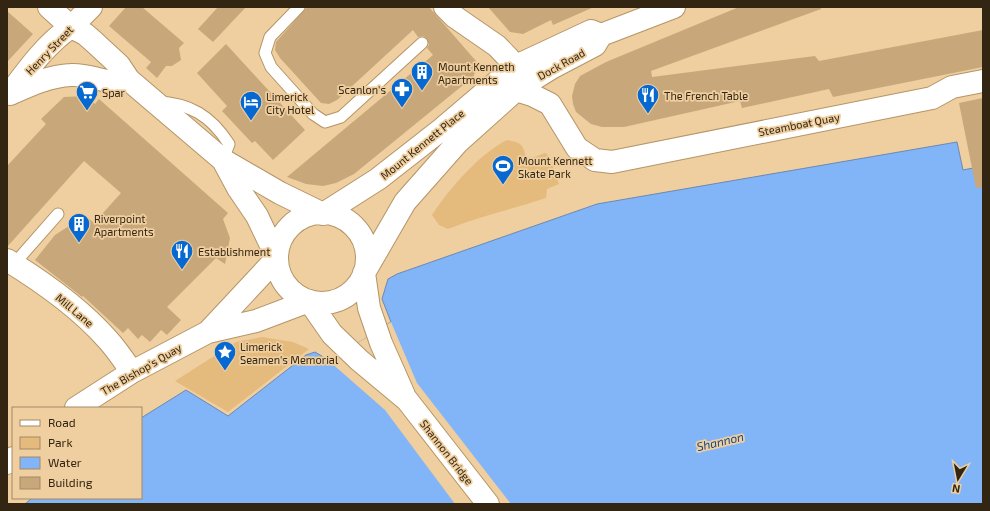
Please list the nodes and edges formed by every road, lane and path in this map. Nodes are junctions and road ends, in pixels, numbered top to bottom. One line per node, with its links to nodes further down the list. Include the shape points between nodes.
1 (49, 7): 6 (main road)
2 (91, 7): 6 (main road, Henry Street)
3 (299, 7): 8 (lane, via 270,37 265,53 271,67 313,114 325,122 341,117)
4 (674, 7): 7 (main road, Dock Road)
5 (449, 16): 9 (main road, via 497,46)
6 (71, 27): 10 (main road, via 94,41 119,65); 13 (main road, Henry Street, via 31,66)
7 (601, 35): 9 (main road, Dock Road, via 590,31); 12 (main road, Dock Road, via 596,45)
8 (422, 43)
9 (516, 66): 16 (main road, Mount Kennett Place, via 378,179)
10 (129, 80): 13 (main road, Henry Street, via 110,81 87,76 58,76 36,82); 14 (main road)
11 (983, 81): 12 (main road, Steamboat Quay, via 952,86 932,98 612,162 595,160 577,148 550,104 532,94)
12 (516, 90): 19 (main road, Mount Kennett Place, via 458,142 405,202)
13 (9, 96)
14 (223, 160): 16 (main road); 17 (main road, via 257,216)
15 (58, 214): 18 (lane)
16 (323, 214): 17 (main road, via 302,218 294,224 282,238); 19 (main road, via 341,218 359,233 367,258)
17 (277, 258): 20 (main road, via 286,285 299,297); 21 (main road, The Bishop's Quay)
18 (11, 262): 22 (main road, Mill Lane, via 91,312)
19 (364, 273): 20 (main road, via 357,286 345,297 325,303); 23 (main road, via 369,308 381,343)
20 (309, 301): 21 (main road, The Bishop's Quay, via 256,322); 23 (main road, via 332,334)
21 (208, 332): 22 (main road, The Bishop's Quay)
22 (132, 372): 24 (main road, The Bishop's Quay)
23 (407, 400): 25 (main road, Shannon Bridge)
24 (78, 407)
25 (488, 504)

